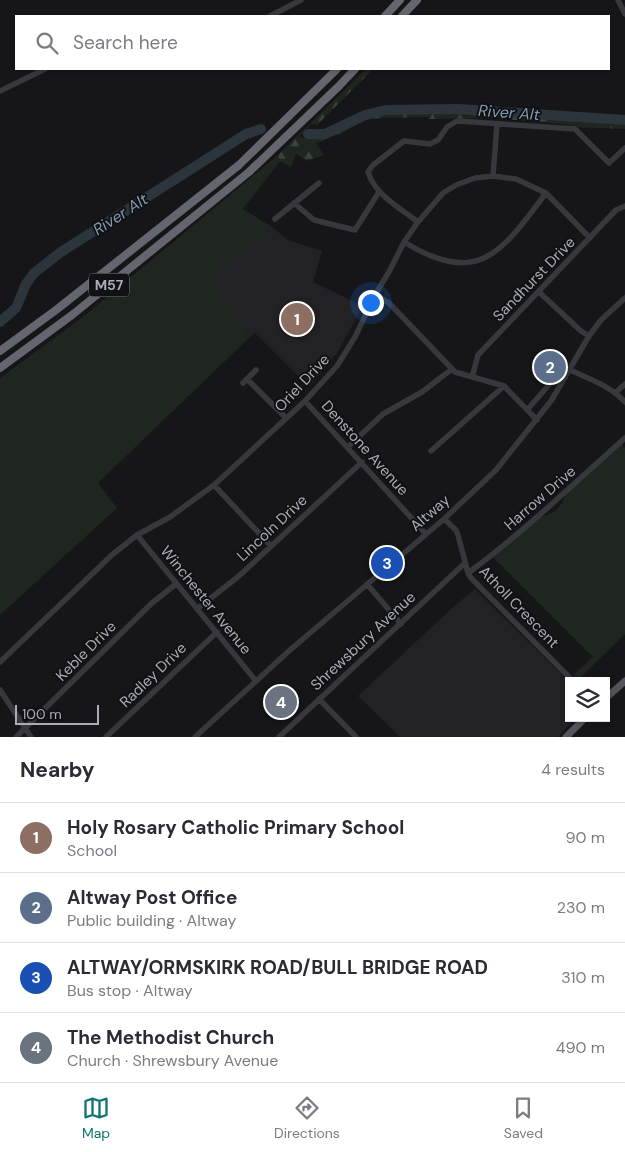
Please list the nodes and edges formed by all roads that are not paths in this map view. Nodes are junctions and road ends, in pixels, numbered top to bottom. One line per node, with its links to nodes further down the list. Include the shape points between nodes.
1 (301, 0): 6 (street)
2 (400, 0): 7 (highway)
3 (417, 0): 8 (highway)
4 (618, 0): 5 (street)
5 (625, 14)
6 (272, 15)
7 (386, 15)
8 (403, 15)
9 (43, 70): 12 (street)
10 (336, 70): 29 (highway, M57, via 239,164)
11 (353, 70): 30 (highway, M57, via 249,172 72,315)
12 (0, 91)
13 (497, 124): 14 (street, via 575,129 609,163); 15 (street); 17 (street, via 457,121 430,144 404,141 368,172)
14 (625, 148)
15 (493, 176): 18 (street, Oriel Drive, via 516,179); 22 (street, Oriel Drive, via 456,185 443,193)
16 (319, 183): 19 (street)
17 (379, 192): 19 (street, via 355,230 314,220); 22 (street)
18 (546, 193): 23 (street, Oriel Drive); 24 (street, via 510,240 478,262 438,260)
19 (294, 203): 21 (street)
20 (625, 206): 23 (street, Sandhurst Drive, via 616,210)
21 (275, 219)
22 (418, 222): 24 (street, Oriel Drive)
23 (590, 238): 25 (street, Sandhurst Drive)
24 (404, 242): 26 (street, Oriel Drive)
25 (538, 292): 28 (street); 34 (street, Sandhurst Drive, via 478,355)
26 (375, 295): 31 (street, via 389,303); 39 (street, Oriel Drive, via 337,366)
27 (625, 298): 28 (street, Altway)
28 (589, 336): 33 (street, Altway)
29 (0, 351)
30 (0, 368)
31 (452, 369): 34 (street); 45 (street, via 422,392 383,414)
32 (256, 370): 42 (street, via 245,381)
33 (570, 370): 35 (street, Altway); 38 (street)
34 (472, 377): 37 (street)
35 (565, 378): 41 (street, via 555,378); 43 (street, Altway)
36 (625, 384): 38 (street)
37 (504, 386): 41 (street); 46 (street)
38 (615, 393): 40 (street)
39 (305, 401): 42 (street, Oriel Drive); 45 (street, Denstone Avenue)
40 (625, 402)
41 (527, 410): 43 (street)
42 (286, 418): 48 (street, Oriel Drive)
43 (537, 420): 49 (street, Altway, via 496,470)
44 (625, 438): 54 (street, Harrow Drive, via 544,512)
45 (348, 446): 47 (street, Denstone Avenue)
46 (431, 451)
47 (362, 462): 50 (street, Denstone Avenue); 52 (street, Lincoln Drive)
48 (214, 485): 51 (street, Oriel Drive, via 170,517); 52 (street)
49 (444, 519): 50 (street, Altway); 53 (street, Atholl Crescent, via 456,530)
50 (426, 534): 56 (street, Altway)
51 (137, 535): 55 (street, Winchester Avenue); 60 (street, Oriel Drive)
52 (271, 546): 57 (street, Lincoln Drive)
53 (465, 563): 54 (street, Atholl Crescent); 58 (street, Shrewsbury Avenue)
54 (468, 573): 61 (street, Atholl Crescent)
55 (176, 584): 57 (street, Winchester Avenue); 68 (street, Keble Drive, via 152,603)
56 (367, 584): 58 (street); 62 (street, Altway)
57 (197, 609): 59 (street, Winchester Avenue)
58 (401, 624): 66 (street, Shrewsbury Avenue)
59 (217, 632): 62 (street, Winchester Avenue); 71 (street, Radley Drive)
60 (0, 662)
61 (570, 677)
62 (256, 681): 72 (street, Altway)
63 (625, 681): 65 (main road)
64 (0, 690): 68 (street)
65 (610, 694)
66 (319, 699): 73 (street, Shrewsbury Avenue); 74 (street)
67 (581, 722): 75 (main road)
68 (25, 728): 69 (street, Keble Drive); 70 (street)
69 (16, 737)
70 (31, 737)
71 (106, 737)
72 (195, 737)
73 (279, 737)
74 (356, 737)
75 (566, 737)

